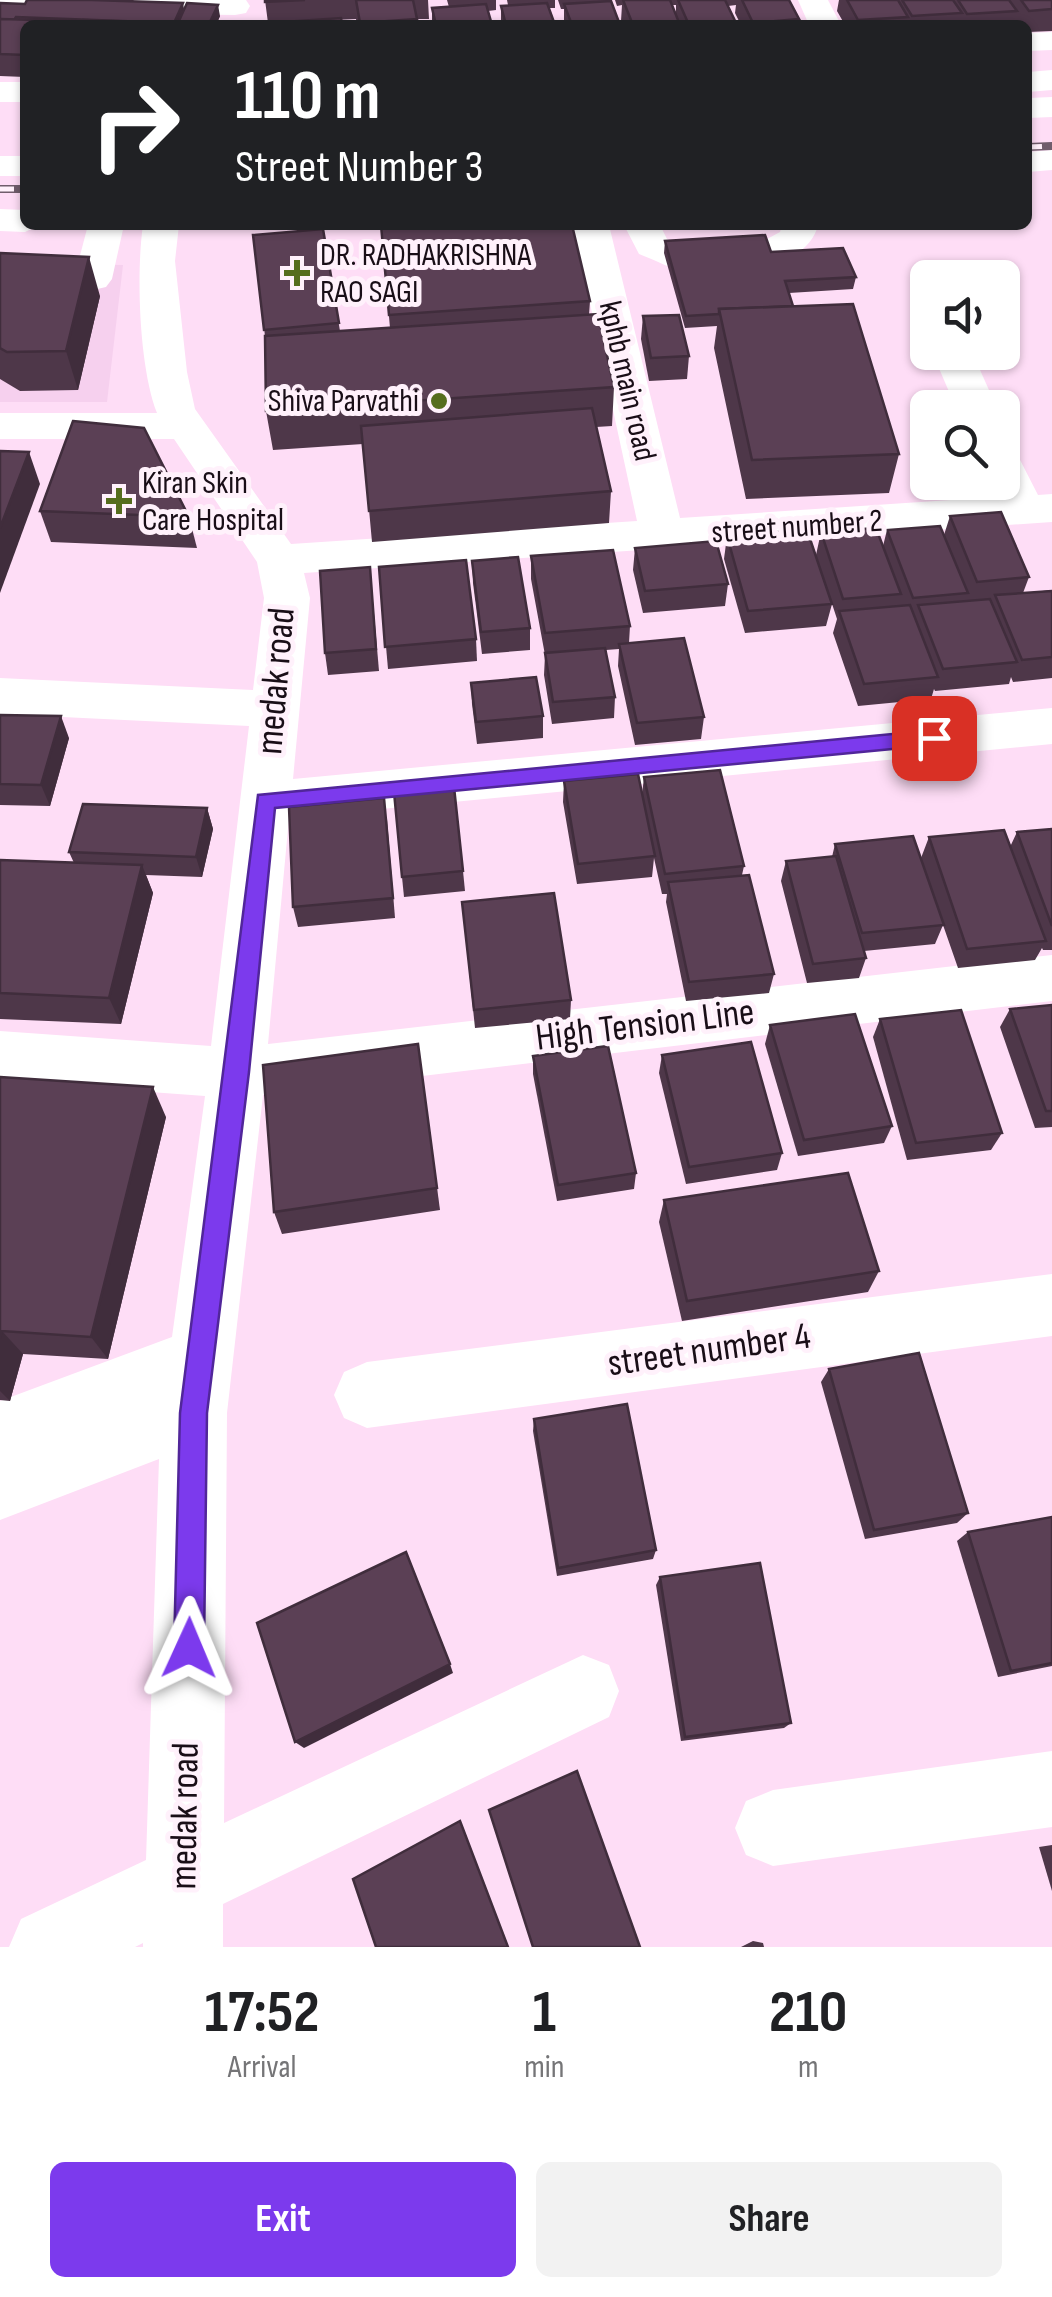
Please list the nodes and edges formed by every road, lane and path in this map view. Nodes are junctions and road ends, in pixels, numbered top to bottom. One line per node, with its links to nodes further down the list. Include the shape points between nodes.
1 (0, 3): 2 (main road)
2 (233, 10)
3 (105, 230): 8 (main road, via 94,279)
4 (160, 230): 10 (main road, medak road, via 156,251)
5 (644, 230): 6 (main road, via 652,246 694,263 764,258)
6 (799, 230)
7 (581, 236): 14 (main road, kphb main road)
8 (0, 276)
9 (0, 396): 10 (main road)
10 (178, 407): 11 (main road); 15 (main road, medak road)
11 (0, 426)
12 (1020, 487): 13 (main road)
13 (1038, 510): 14 (main road, street number 2)
14 (662, 537): 15 (main road, street number 2)
15 (279, 560): 17 (main road, medak road, via 287,598)
16 (0, 696): 17 (main road)
17 (275, 708): 19 (main road, medak road)
18 (1052, 726): 19 (main road)
19 (265, 801): 22 (main road, medak road)
20 (1052, 978): 22 (main road, High Tension Line)
21 (0, 1056): 22 (main road, High Tension Line)
22 (237, 1072): 24 (main road, medak road)
23 (1052, 1305): 25 (main road, street number 4)
24 (197, 1385): 26 (main road); 27 (main road); 31 (main road, medak road)
25 (367, 1396)
26 (0, 1434)
27 (0, 1486)
28 (583, 1691): 31 (main road)
29 (1052, 1790): 30 (main road)
30 (773, 1828)
31 (183, 1915): 32 (main road)
32 (49, 1947)

